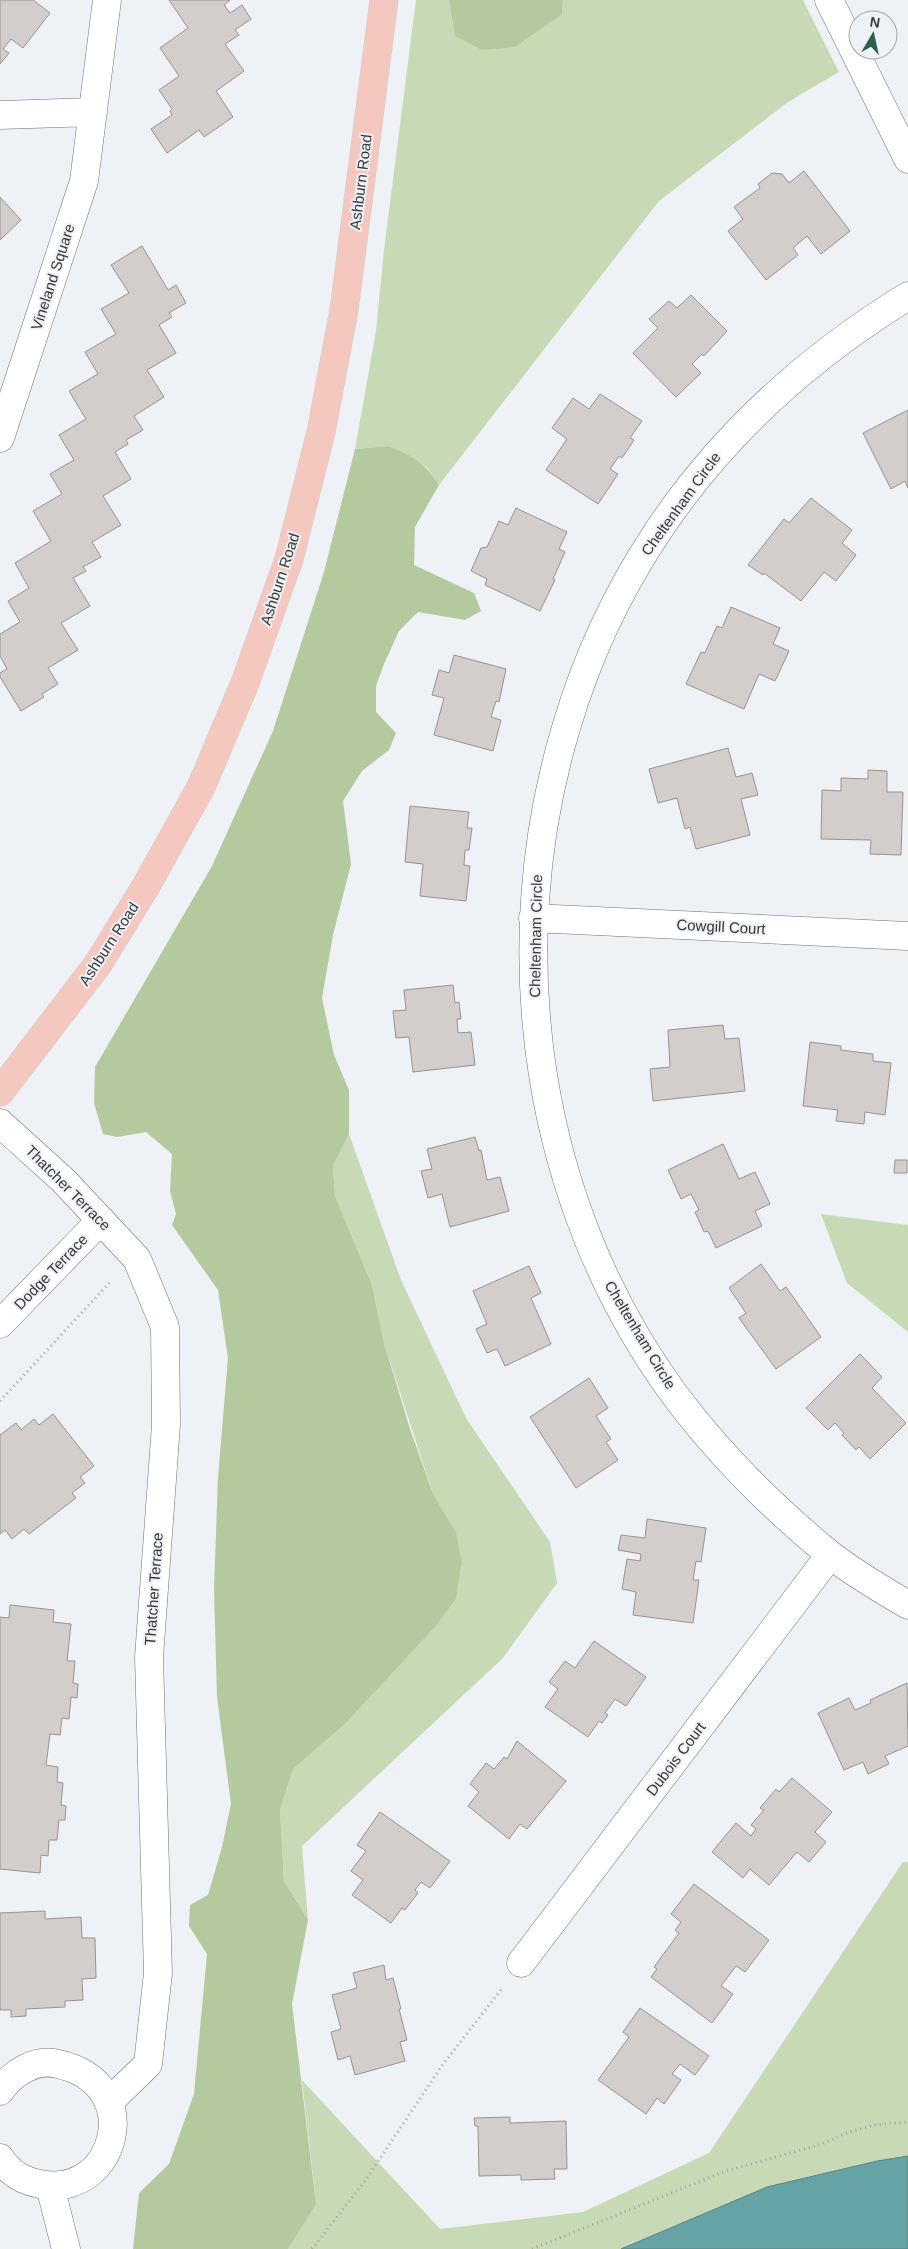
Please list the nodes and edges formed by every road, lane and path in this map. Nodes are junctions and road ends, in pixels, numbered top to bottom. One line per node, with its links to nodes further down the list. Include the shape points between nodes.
1 (107, 0): 4 (street, Vineland Square)
2 (384, 0): 11 (main road, Ashburn Road, via 344,310 321,432 289,559 274,603 245,683 200,787 150,878 98,964)
3 (829, 0): 6 (street)
4 (93, 112): 5 (street); 8 (street, Vineland Square, via 84,181)
5 (0, 115)
6 (908, 160)
7 (908, 296): 9 (street, Cheltenham Circle, via 820,355 779,390 704,469 655,534 615,605 573,705 545,810)
8 (0, 438)
9 (533, 918): 10 (street, Cowgill Court); 17 (street, Cheltenham Circle, via 534,1013 546,1094 565,1173 604,1274 643,1346 672,1391 706,1434 761,1494)
10 (908, 936)
11 (0, 1092)
12 (0, 1123): 13 (street, Thatcher Terrace, via 64,1180)
13 (102, 1220): 14 (street, Thatcher Terrace); 15 (street, Dodge Terrace)
14 (138, 1263): 16 (path, via 117,1274); 21 (street, Thatcher Terrace, via 165,1327 166,1425 150,1657 158,1973 148,2064)
15 (0, 1324)
16 (0, 1401)
17 (830, 1555): 18 (street, Cheltenham Circle); 19 (street, Dubois Court)
18 (908, 1605)
19 (521, 1964): 26 (path, via 441,2067 365,2181)
20 (0, 2091): 21 (street, via 8,2080 28,2067 52,2062 76,2068 96,2081)
21 (109, 2102): 24 (street, via 114,2125 108,2149 99,2162 74,2182)
22 (908, 2122): 27 (path, via 874,2125 822,2144 726,2170)
23 (0, 2158): 24 (street, via 6,2168 26,2182)
24 (50, 2186): 25 (street)
25 (66, 2249)
26 (312, 2249)
27 (532, 2249)

